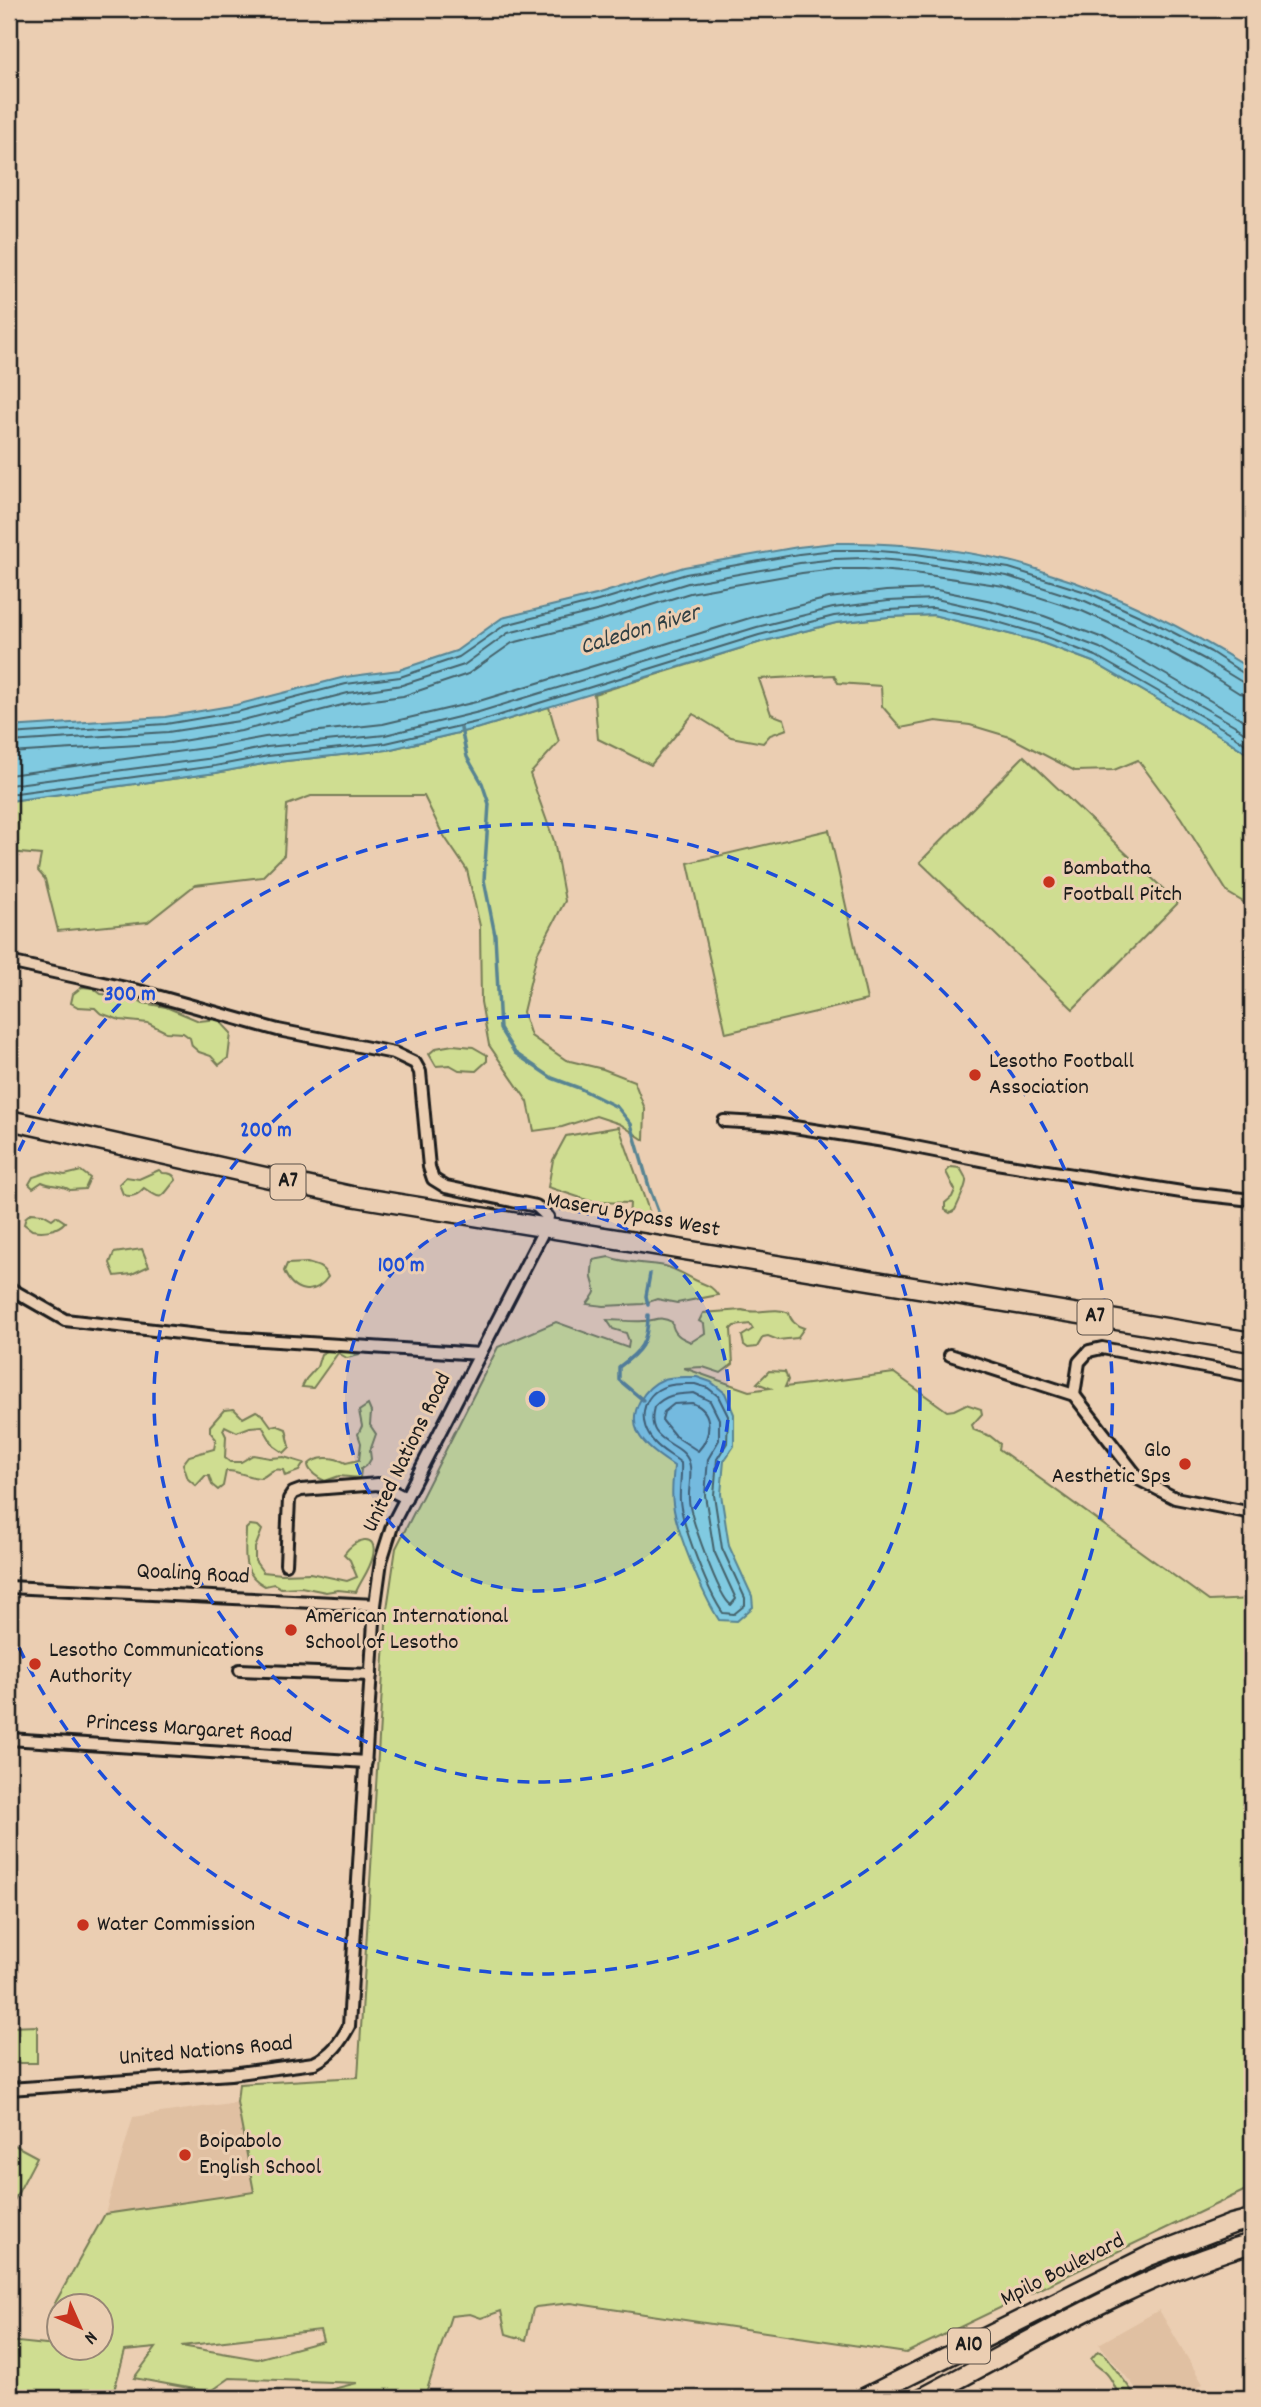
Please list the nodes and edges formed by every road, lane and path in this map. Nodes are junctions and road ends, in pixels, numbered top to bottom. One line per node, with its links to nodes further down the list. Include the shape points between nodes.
1 (9, 962): 5 (street, via 139,991 278,1031 394,1053 415,1063 420,1072 433,1179 446,1187 536,1206 548,1217)
2 (9, 1120): 5 (main road, Maseru Bypass West / A7, via 351,1196)
3 (724, 1121): 4 (street, via 775,1124 996,1163)
4 (1252, 1200)
5 (546, 1226): 7 (main road, Maseru Bypass West / A7); 8 (street, United Nations Road)
6 (9, 1288): 8 (street, via 65,1320 216,1337)
7 (1252, 1342)
8 (480, 1354): 12 (street, United Nations Road)
9 (950, 1355): 11 (street)
10 (1252, 1376): 11 (street, via 1102,1348 1088,1351 1079,1362)
11 (1073, 1395): 13 (street, via 1140,1480 1175,1498)
12 (406, 1497): 14 (street, via 378,1483 293,1493); 16 (street, United Nations Road, via 381,1561)
13 (1252, 1513)
14 (286, 1564)
15 (9, 1587): 16 (street, Qoaling Road)
16 (375, 1605): 18 (street, United Nations Road)
17 (240, 1670): 18 (street)
18 (371, 1675): 20 (street, United Nations Road)
19 (9, 1739): 20 (street, Princess Margaret Road)
20 (366, 1762): 21 (street, United Nations Road, via 349,2026 327,2057 314,2063 231,2074)
21 (9, 2089)
22 (1252, 2219): 24 (main road, Mpilo Boulevard / A10, via 1149,2256)
23 (1252, 2243): 25 (main road, Mpilo Boulevard / A10, via 1103,2301)
24 (864, 2398)
25 (922, 2398)

